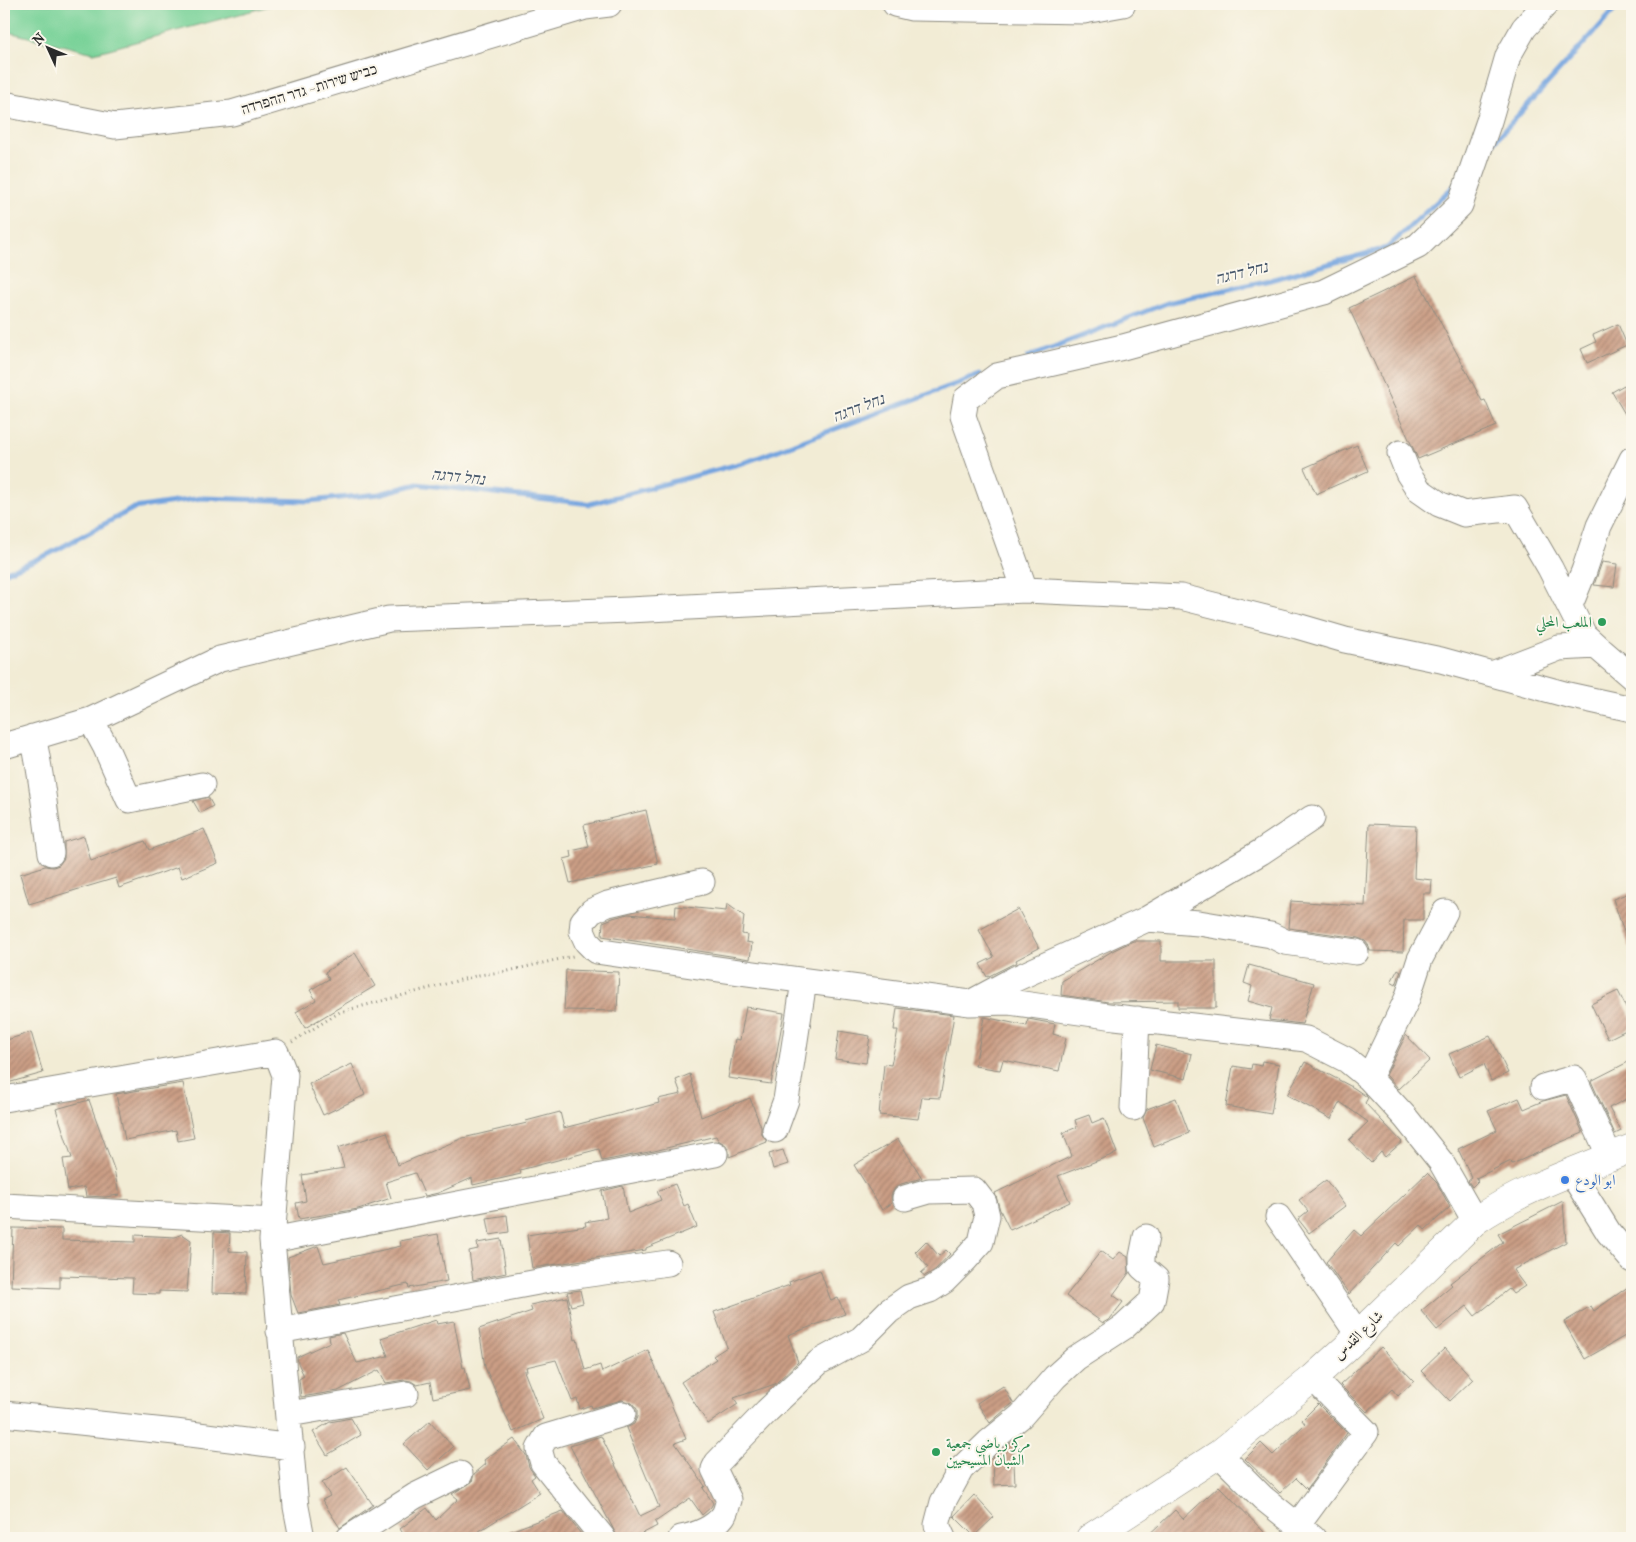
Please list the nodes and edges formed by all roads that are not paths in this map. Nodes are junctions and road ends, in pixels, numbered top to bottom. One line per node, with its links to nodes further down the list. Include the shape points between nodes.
1 (609, 4): 5 (street, כביש שירות - גדר ההפרדה, via 585,7 232,113 115,126)
2 (895, 4): 3 (street, via 912,8 1084,11)
3 (1123, 4)
4 (1546, 4): 8 (street, via 1524,28 1508,56 1460,204 1418,246 1324,292 996,376 966,399 963,416)
5 (4, 104)
6 (1400, 453): 9 (street, via 1419,490 1439,504 1464,514 1515,508)
7 (1632, 459): 9 (street, via 1599,526)
8 (1025, 590): 11 (street, via 1181,597); 14 (street, via 389,619 220,659)
9 (1570, 605): 10 (street, via 1584,635)
10 (1596, 646): 11 (street, via 1559,648); 12 (street)
11 (1492, 674): 13 (street)
12 (1632, 677)
13 (1632, 709)
14 (91, 720): 15 (street); 17 (street, via 129,800)
15 (34, 737): 16 (street); 19 (street)
16 (4, 746)
17 (202, 785)
18 (1312, 818): 22 (street, via 1261,852)
19 (50, 853)
20 (702, 882): 24 (street, via 608,904 592,911 583,921 582,931 587,942 596,951)
21 (1445, 912): 27 (street, via 1420,959 1407,999)
22 (1147, 918): 23 (street, via 1199,923 1271,935 1284,942); 25 (street, via 1015,978)
23 (1356, 952)
24 (804, 981): 25 (street); 31 (street, via 786,1100)
25 (970, 1003): 26 (street, via 1009,1002)
26 (1137, 1019): 27 (street, via 1306,1039 1347,1060); 30 (street)
27 (1369, 1078): 38 (street, via 1441,1162)
28 (1543, 1087): 32 (street, via 1574,1078)
29 (4, 1099): 39 (street, via 276,1052 285,1075)
30 (1133, 1108)
31 (775, 1130)
32 (1621, 1153): 34 (main road, شارع القدس)
33 (715, 1154): 39 (street)
34 (1571, 1172): 38 (main road, شارع القدس, via 1533,1187); 41 (street, via 1609,1233)
35 (905, 1198): 57 (street, via 929,1191 974,1190 984,1203 987,1216 981,1242 944,1281 930,1290 909,1296 861,1339 819,1362 767,1410 714,1469 729,1500 723,1515 710,1528)
36 (4, 1206): 39 (street)
37 (1278, 1217): 44 (street)
38 (1475, 1221): 44 (main road, شارع القدس)
39 (272, 1230): 43 (street)
40 (1146, 1237): 58 (street, via 1142,1268 1156,1279 1152,1301 1124,1327 1076,1358 1021,1416 961,1469 943,1502 937,1525)
41 (1632, 1260)
42 (668, 1264): 43 (street, via 554,1279)
43 (279, 1331): 48 (street)
44 (1359, 1336): 45 (main road, شارع القدس)
45 (1313, 1378): 51 (main road, شارع القدس); 53 (street, via 1366,1432)
46 (406, 1394): 48 (street)
47 (4, 1414): 50 (street)
48 (289, 1414): 50 (street)
49 (623, 1414): 56 (street, via 546,1437 539,1449 543,1463)
50 (292, 1447): 54 (street, via 296,1507)
51 (1219, 1454): 53 (street, via 1263,1498); 59 (main road, شارع القدس)
52 (460, 1474): 55 (street, via 415,1496)
53 (1305, 1532)
54 (302, 1538)
55 (349, 1538)
56 (603, 1538)
57 (681, 1538)
58 (944, 1538)
59 (1090, 1538)

